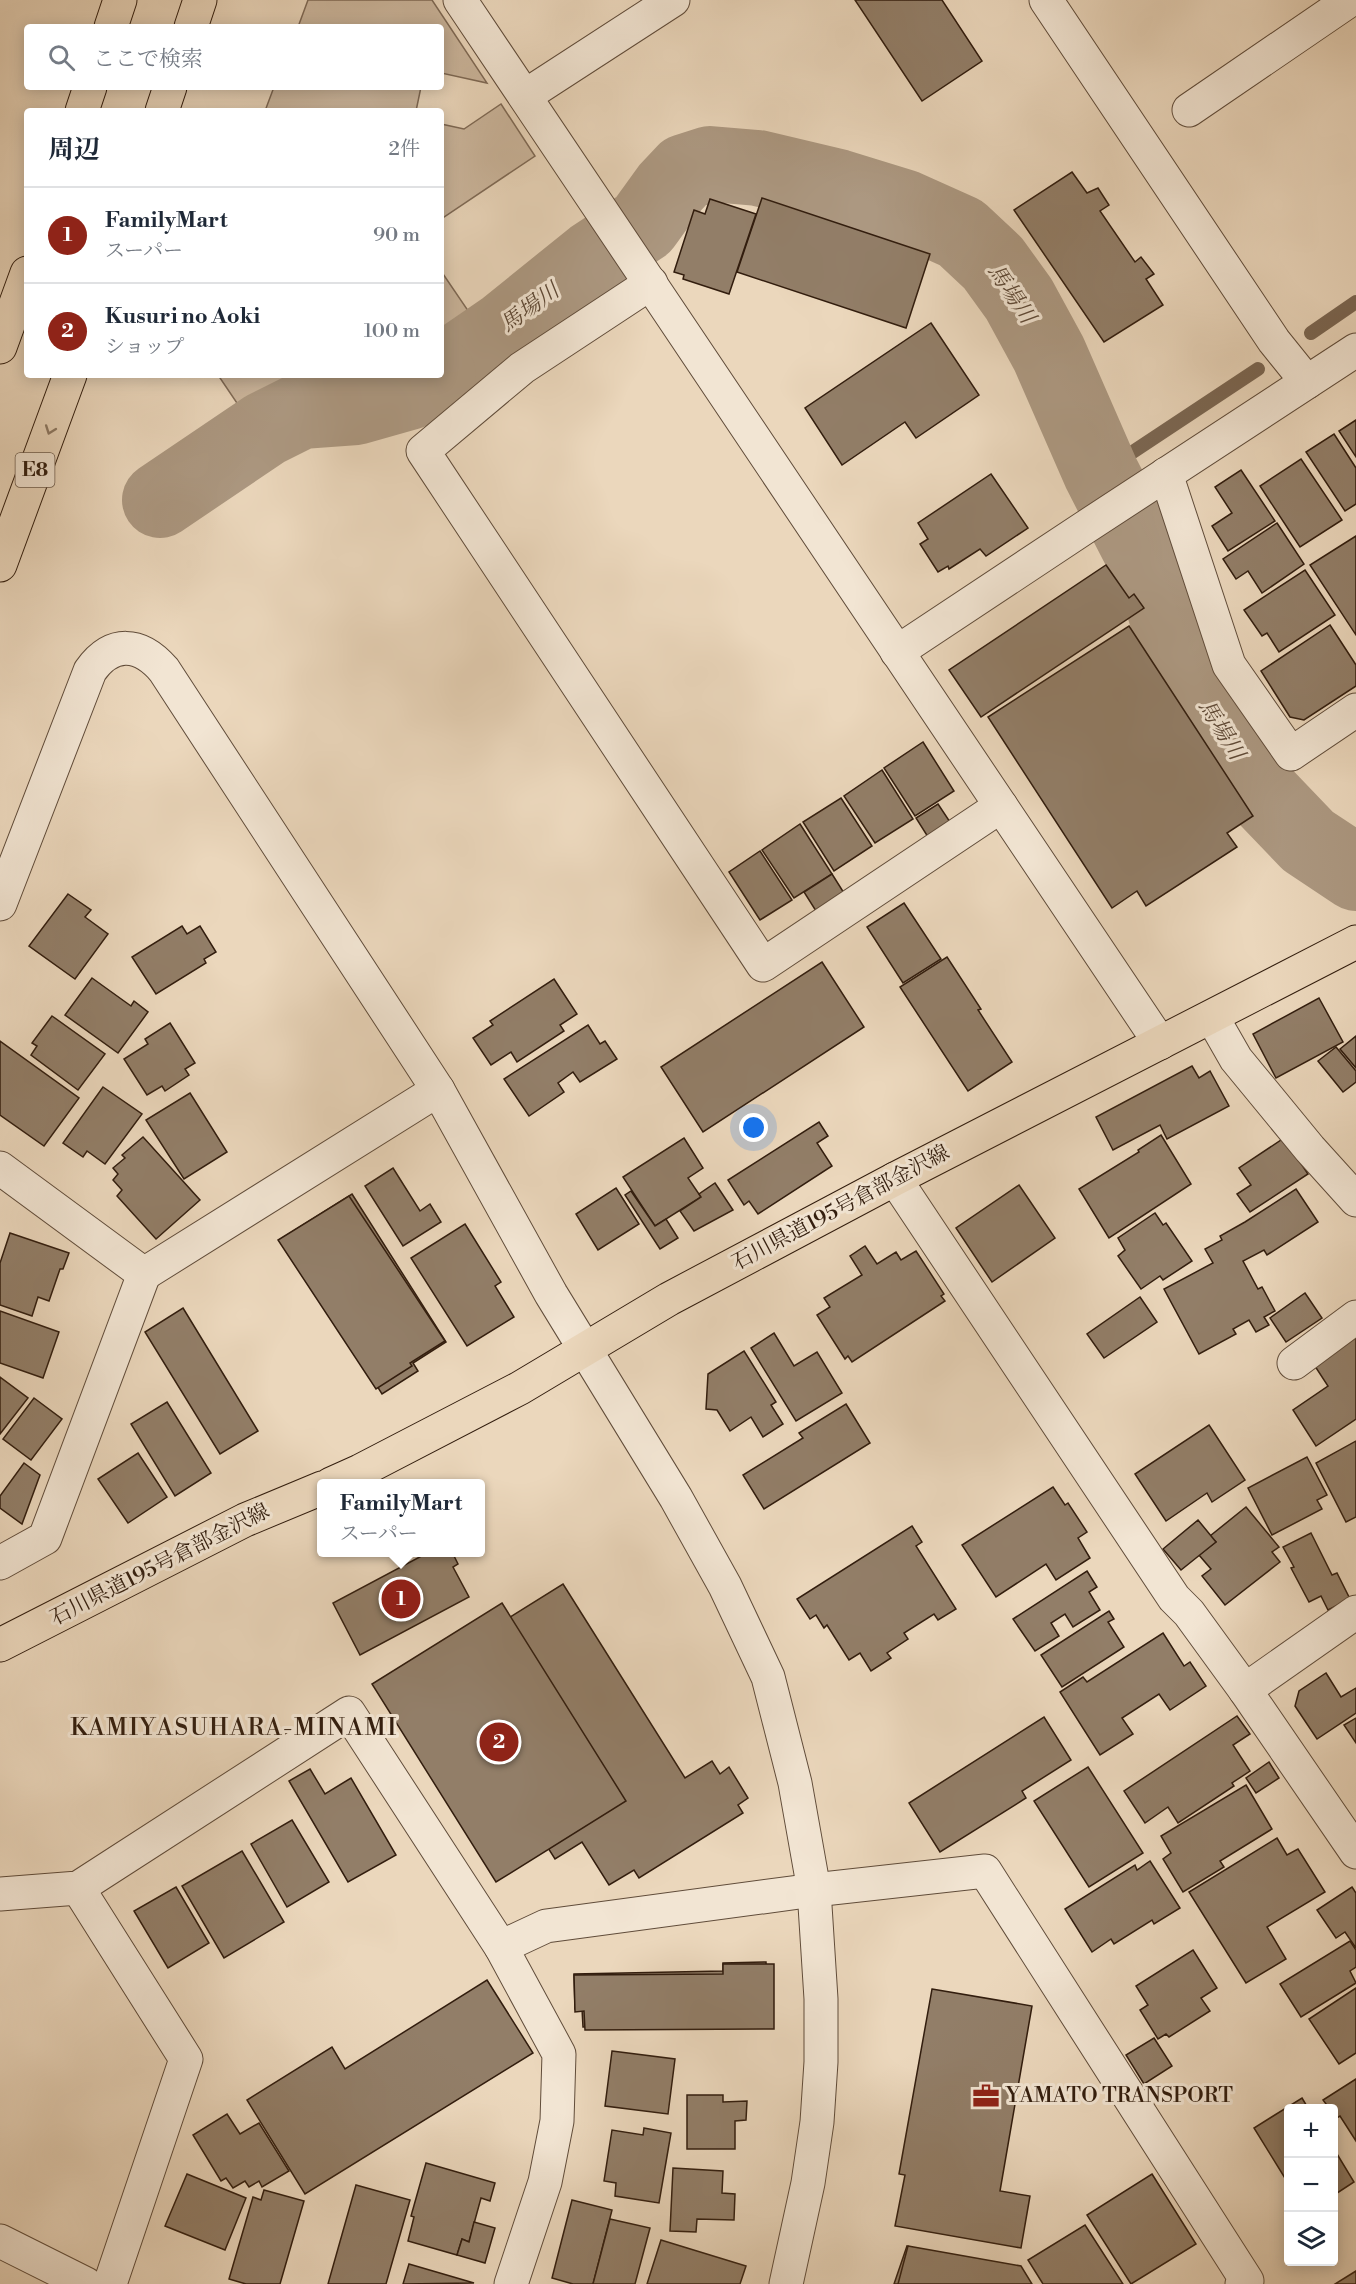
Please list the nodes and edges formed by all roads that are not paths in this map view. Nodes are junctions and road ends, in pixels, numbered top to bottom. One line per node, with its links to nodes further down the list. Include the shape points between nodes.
1 (120, 0): 7 (main road)
2 (200, 0): 8 (main road)
3 (460, 0): 11 (street)
4 (673, 0): 11 (street)
5 (1046, 0): 20 (street, via 1274,341)
6 (1350, 0): 14 (street)
7 (112, 24)
8 (192, 24)
9 (89, 90): 12 (main road)
10 (170, 90): 13 (main road)
11 (525, 96): 15 (street)
12 (83, 108)
13 (163, 108)
14 (1189, 110)
15 (642, 271): 23 (street); 25 (street, via 423,451 763,965)
16 (24, 281): 17 (main road)
17 (0, 347)
18 (1356, 350): 20 (street)
19 (69, 378): 22 (main road, E8, one-way to 22)
20 (1307, 382): 21 (street)
21 (1154, 483): 23 (street); 24 (street, via 1229,666 1291,754)
22 (0, 565)
23 (897, 652): 25 (street)
24 (1356, 710)
25 (1001, 806): 29 (street)
26 (0, 904): 30 (street, via 90,671 109,651 121,648 144,652 164,670)
27 (1356, 942): 28 (main road, 石川県道195号倉部金沢線)
28 (1212, 1017): 29 (main road, 石川県道195号倉部金沢線); 33 (street, via 1236,1059)
29 (1161, 1043): 32 (main road, 石川県道195号倉部金沢線)
30 (438, 1090): 34 (street); 36 (street)
31 (0, 1168): 34 (street)
32 (896, 1179): 36 (main road, 石川県道195号倉部金沢線, via 669,1299); 43 (street, via 1174,1598)
33 (1356, 1200)
34 (144, 1274): 40 (street, via 45,1538)
35 (1356, 1317): 37 (street)
36 (585, 1350): 38 (main road, 石川県道195号倉部金沢線, via 520,1388); 46 (street, via 676,1497 725,1586 768,1677 795,1783)
37 (1294, 1363)
38 (342, 1479)
39 (317, 1490): 42 (main road, 石川県道195号倉部金沢線, via 245,1520)
40 (0, 1563)
41 (1356, 1612): 43 (street)
42 (0, 1645)
43 (1245, 1690): 44 (street)
44 (1356, 1852)
45 (78, 1888): 47 (street); 48 (street, via 349,1713); 51 (street, via 186,2059)
46 (814, 1890): 48 (street, via 546,1926); 53 (street, via 821,1999 818,2112 808,2183); 54 (street, via 985,1871 1247,2281)
47 (0, 1894)
48 (501, 1947): 52 (street, via 559,2054 557,2121 545,2182)
49 (0, 2241): 50 (street)
50 (86, 2284)
51 (110, 2284)
52 (511, 2284)
53 (786, 2284)
54 (1242, 2284)

